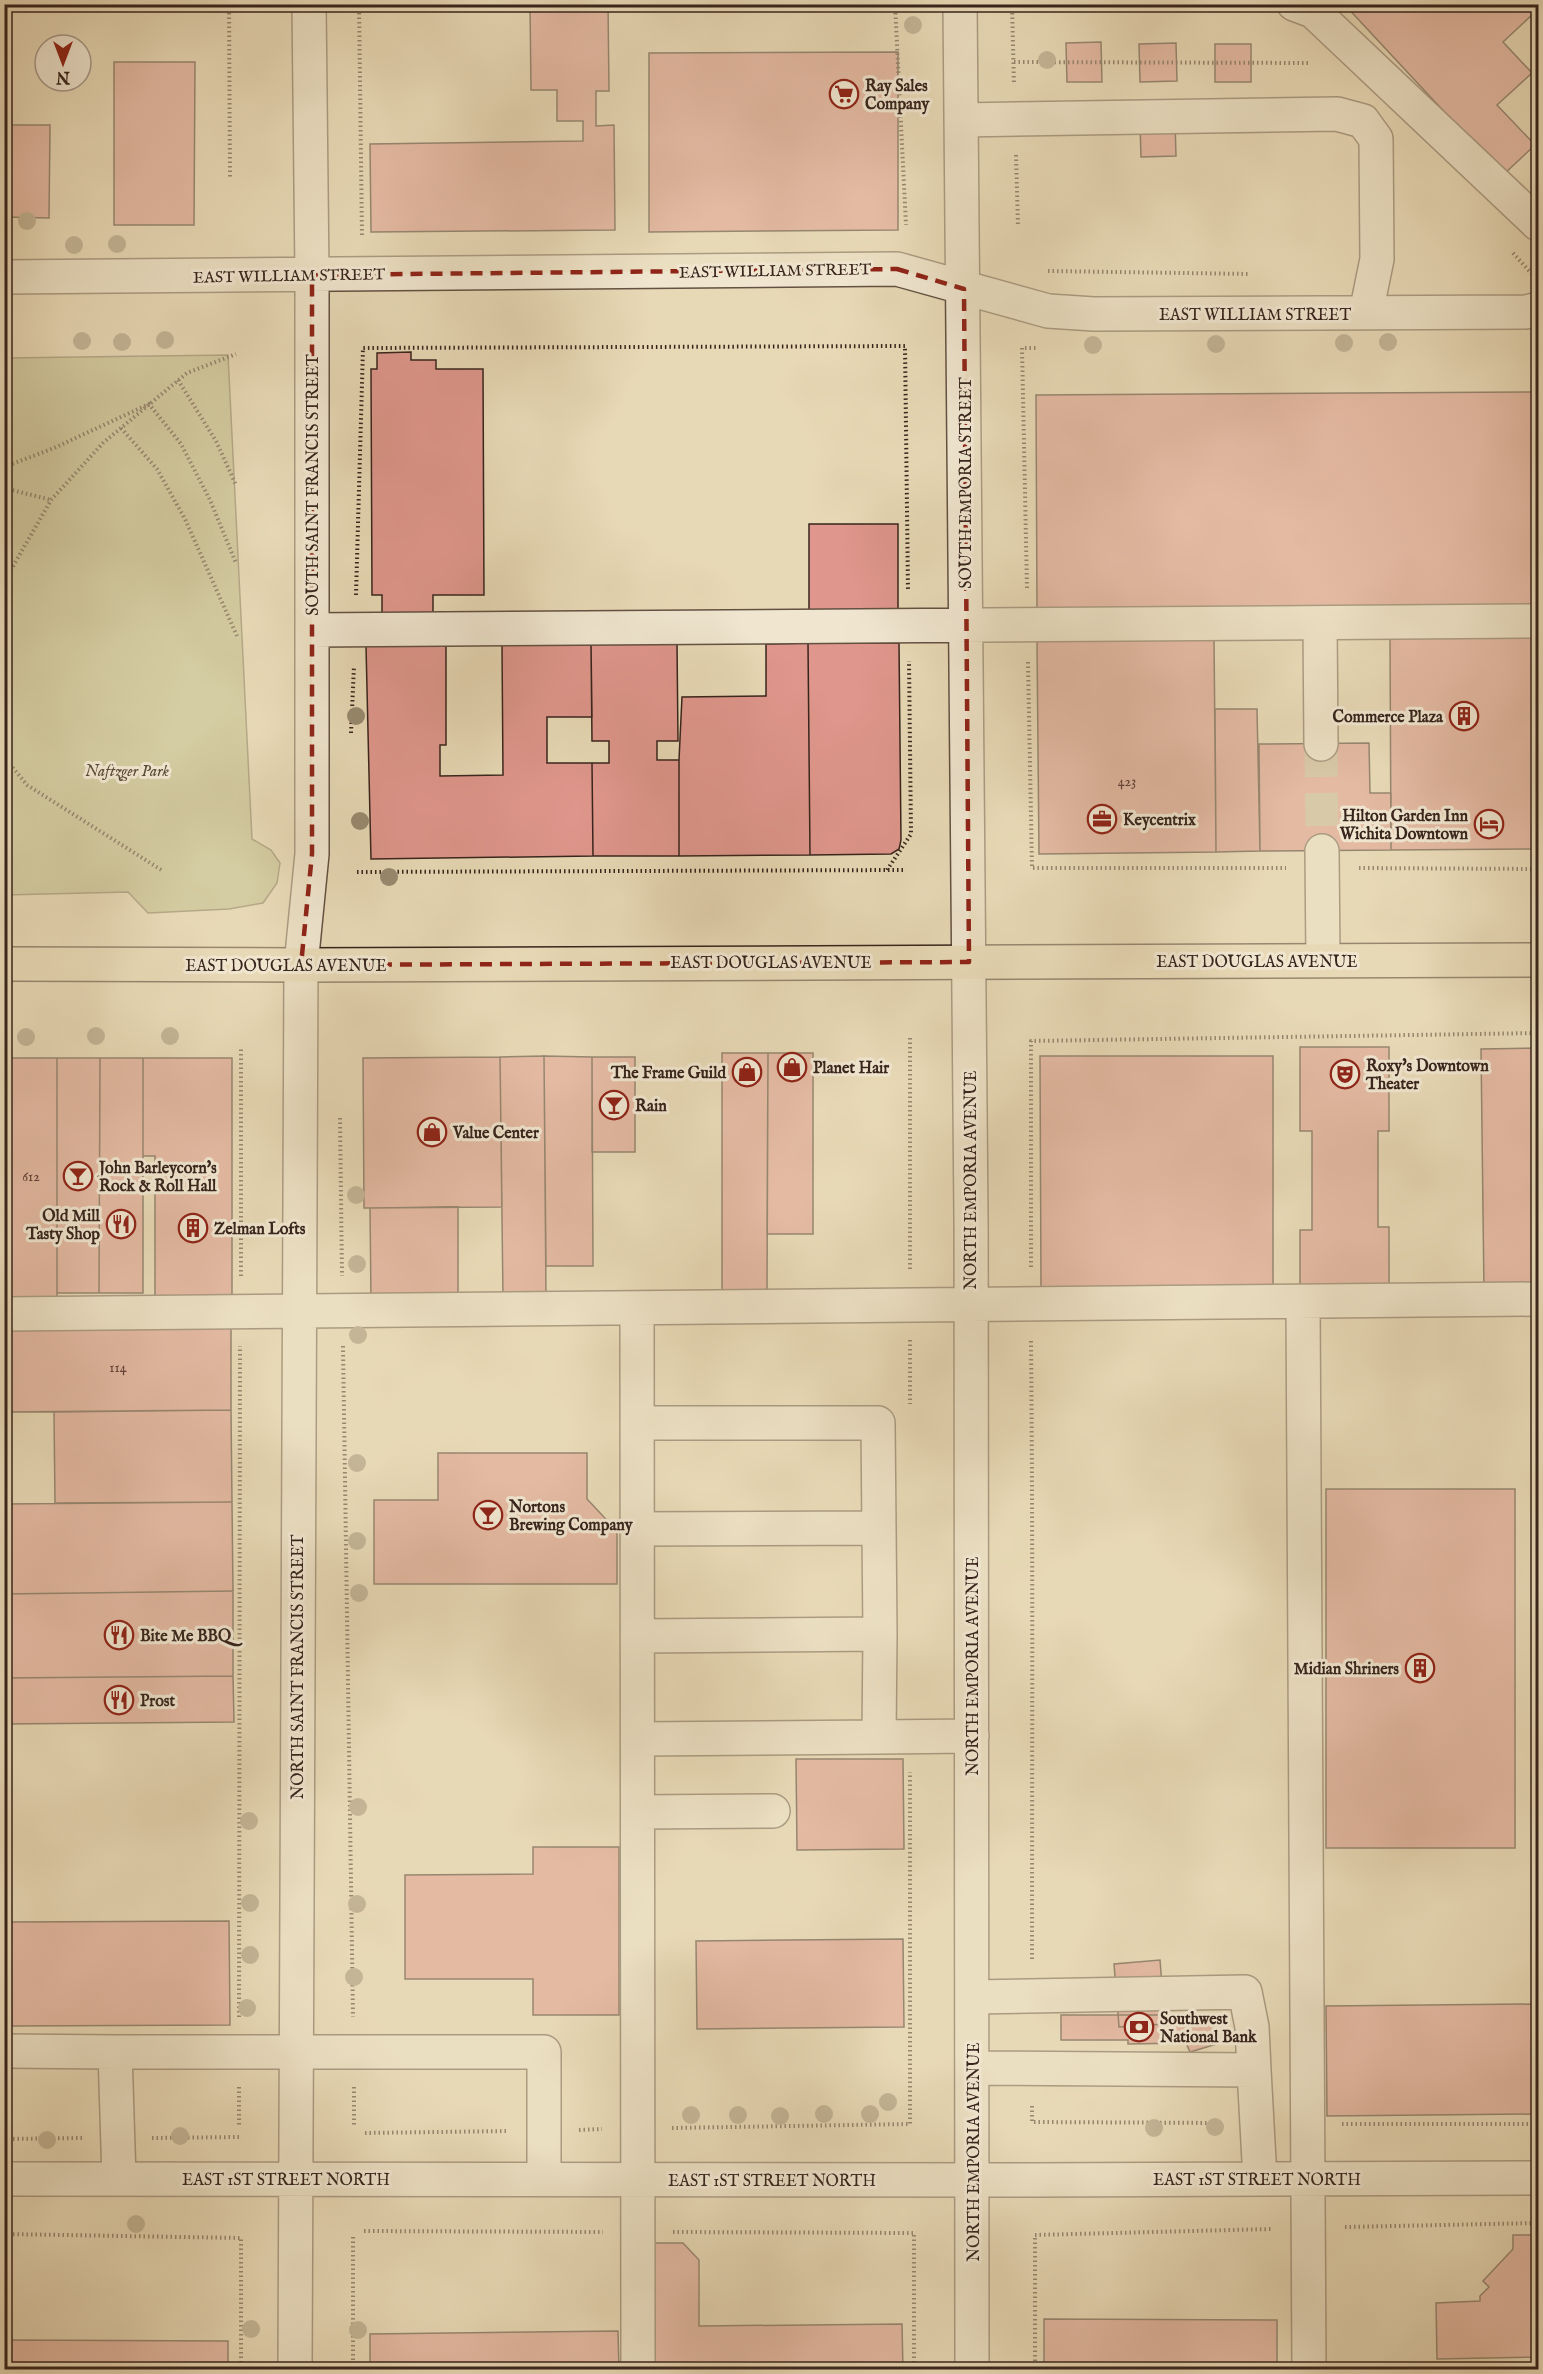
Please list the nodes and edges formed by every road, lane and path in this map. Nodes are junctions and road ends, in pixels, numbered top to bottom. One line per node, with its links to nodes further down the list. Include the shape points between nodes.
1 (229, 4): 12 (path)
2 (309, 4): 16 (street, SOUTH SAINT FRANCIS STREET)
3 (359, 4): 15 (path)
4 (895, 4): 14 (path)
5 (960, 4): 10 (street, SOUTH EMPORIA STREET)
6 (1294, 4): 9 (street, via 1313,11)
7 (1014, 62): 8 (path)
8 (1309, 63)
9 (1403, 97): 11 (street); 13 (street)
10 (961, 120): 11 (street, via 1337,114); 18 (street, SOUTH EMPORIA STREET)
11 (1363, 121): 20 (street, via 1376,139 1377,259)
12 (230, 177)
13 (1539, 224)
14 (906, 225)
15 (362, 243)
16 (312, 275): 17 (street, EAST WILLIAM STREET); 18 (street, EAST WILLIAM STREET, via 897,269); 38 (street, SOUTH SAINT FRANCIS STREET)
17 (4, 277)
18 (964, 289): 20 (street, EAST WILLIAM STREET, via 1048,311 1094,314); 36 (street, SOUTH EMPORIA STREET)
19 (1539, 309): 20 (street, EAST WILLIAM STREET)
20 (1366, 313)
21 (905, 346): 22 (path)
22 (363, 348)
23 (1046, 348): 37 (path, via 1022,348)
24 (236, 354): 25 (path)
25 (178, 380): 26 (path); 29 (path, via 216,441)
26 (149, 404): 27 (path); 28 (path); 32 (path, via 182,444)
27 (121, 428): 31 (path); 39 (path, via 158,469)
28 (4, 467)
29 (237, 485)
30 (4, 488): 31 (path)
31 (51, 500): 33 (path)
32 (237, 563)
33 (4, 582)
34 (1539, 621): 35 (street)
35 (1320, 623): 37 (street); 40 (street)
36 (966, 626): 37 (street); 38 (street); 49 (street, SOUTH EMPORIA STREET)
37 (1028, 626): 42 (path, via 1032,868)
38 (312, 630): 51 (street, SOUTH SAINT FRANCIS STREET, via 312,854)
39 (237, 636)
40 (1321, 744)
41 (4, 757): 45 (path, via 27,784)
42 (1322, 859): 43 (path); 47 (street)
43 (1539, 868)
44 (904, 870): 46 (path)
45 (163, 871)
46 (357, 872)
47 (1323, 960): 48 (main road, EAST DOUGLAS AVENUE); 49 (main road, EAST DOUGLAS AVENUE)
48 (1539, 960)
49 (969, 962): 51 (main road, EAST DOUGLAS AVENUE); 58 (street, NORTH EMPORIA AVENUE)
50 (4, 964): 51 (main road, EAST DOUGLAS AVENUE)
51 (301, 965): 60 (street, NORTH SAINT FRANCIS STREET)
52 (1539, 1034): 57 (path, via 1030,1041)
53 (241, 1047): 62 (path)
54 (340, 1115): 61 (path)
55 (1539, 1299): 56 (street)
56 (1303, 1302): 57 (street); 92 (street)
57 (1030, 1305): 58 (street); 75 (path)
58 (970, 1306): 59 (street); 69 (street, NORTH EMPORIA AVENUE)
59 (637, 1308): 61 (street); 64 (street)
60 (299, 1310): 61 (street); 62 (street); 79 (street, NORTH SAINT FRANCIS STREET)
61 (342, 1310): 80 (path)
62 (241, 1311): 63 (street); 78 (path)
63 (4, 1314)
64 (638, 1423): 65 (street, via 878,1423); 66 (street)
65 (879, 1528): 66 (street); 67 (street)
66 (638, 1529): 68 (street)
67 (880, 1634): 68 (street); 70 (street)
68 (638, 1636): 71 (street)
69 (972, 1736): 70 (street); 74 (street, NORTH EMPORIA AVENUE)
70 (879, 1737): 71 (street)
71 (638, 1739): 73 (street)
72 (773, 1811): 73 (street)
73 (638, 1812): 94 (street)
74 (972, 1997): 75 (street); 81 (street, NORTH EMPORIA AVENUE)
75 (1032, 1997): 83 (street, via 1245,1992)
76 (4, 2051): 77 (street)
77 (115, 2052): 78 (street); 89 (street)
78 (239, 2052): 79 (street); 86 (path)
79 (295, 2052): 80 (street); 90 (street, NORTH SAINT FRANCIS STREET)
80 (353, 2052): 85 (path); 93 (street, via 544,2052)
81 (973, 2068): 82 (street); 95 (street, NORTH EMPORIA AVENUE)
82 (1032, 2070): 83 (street); 84 (path)
83 (1254, 2070): 91 (street)
84 (1032, 2122)
85 (354, 2125)
86 (239, 2126)
87 (1539, 2178): 92 (street, EAST 1ST STREET NORTH)
88 (4, 2179): 89 (street, EAST 1ST STREET NORTH)
89 (119, 2179): 90 (street, EAST 1ST STREET NORTH)
90 (294, 2179): 93 (street, EAST 1ST STREET NORTH); 101 (street, NORTH SAINT FRANCIS STREET)
91 (1260, 2179): 92 (street, EAST 1ST STREET NORTH); 95 (street, EAST 1ST STREET NORTH)
92 (1308, 2179): 107 (street)
93 (544, 2180): 94 (street, EAST 1ST STREET NORTH)
94 (638, 2180): 95 (street, EAST 1ST STREET NORTH); 103 (street)
95 (973, 2180): 105 (street, NORTH EMPORIA AVENUE)
96 (914, 2233): 104 (path)
97 (4, 2235): 100 (path, via 241,2238)
98 (1035, 2235): 106 (path)
99 (353, 2237): 102 (path)
100 (241, 2370)
101 (295, 2370)
102 (353, 2370)
103 (638, 2370)
104 (914, 2370)
105 (972, 2370)
106 (1035, 2370)
107 (1309, 2370)

